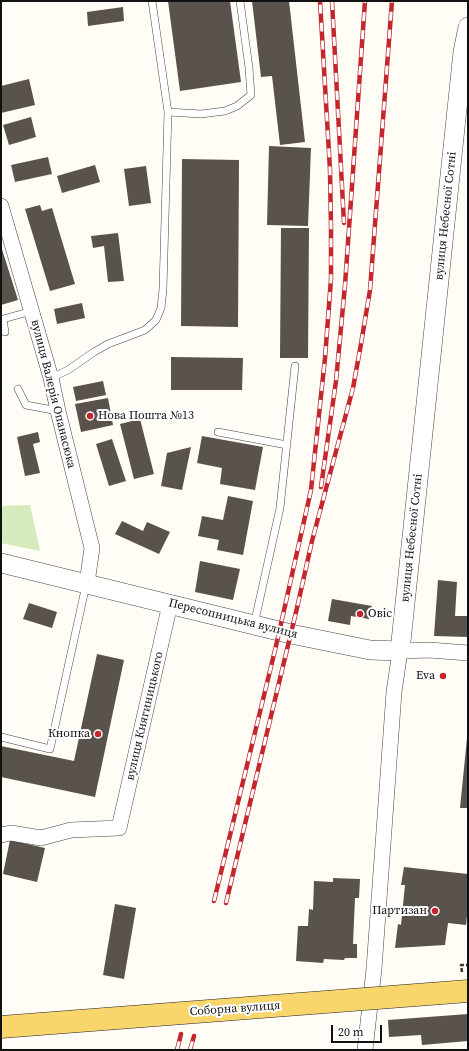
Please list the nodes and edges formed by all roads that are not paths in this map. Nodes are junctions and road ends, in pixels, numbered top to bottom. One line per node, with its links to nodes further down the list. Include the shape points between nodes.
1 (152, 1): 4 (lane)
2 (240, 1): 4 (lane, via 251,94 238,106 225,111 201,114)
3 (468, 27): 18 (street, вулиця Небесної Сотні, via 463,52)
4 (168, 112): 9 (lane, via 163,289 161,308 156,320 145,330 108,344)
5 (1, 206): 6 (street, вулиця Валерія Опанасюка)
6 (32, 311): 7 (lane, via 3,319); 9 (street, вулиця Валерія Опанасюка)
7 (5, 332)
8 (295, 366): 13 (lane)
9 (51, 378): 11 (street, вулиця Валерія Опанасюка)
10 (18, 390): 11 (lane, via 26,405)
11 (58, 412): 15 (street, вулиця Валерія Опанасюка, via 92,548)
12 (218, 432): 13 (lane)
13 (287, 445): 17 (lane, via 280,508)
14 (1, 563): 15 (street, Пересопницька вулиця)
15 (87, 583): 16 (street, Пересопницька вулиця); 20 (lane, via 50,749)
16 (170, 604): 17 (street, Пересопницька вулиця); 21 (street, вулиця Княгиницького, via 119,828 71,830 41,838 11,833)
17 (254, 625): 18 (street, Пересопницька вулиця, via 352,647)
18 (400, 651): 19 (street, Пересопницька вулиця); 24 (street, вулиця Небесної Сотні, via 394,692 374,970)
19 (468, 653)
20 (1, 737)
21 (1, 835)
22 (465, 982): 23 (main road, Соборна вулиця, bridge)
23 (1, 1027)
24 (365, 1050)

